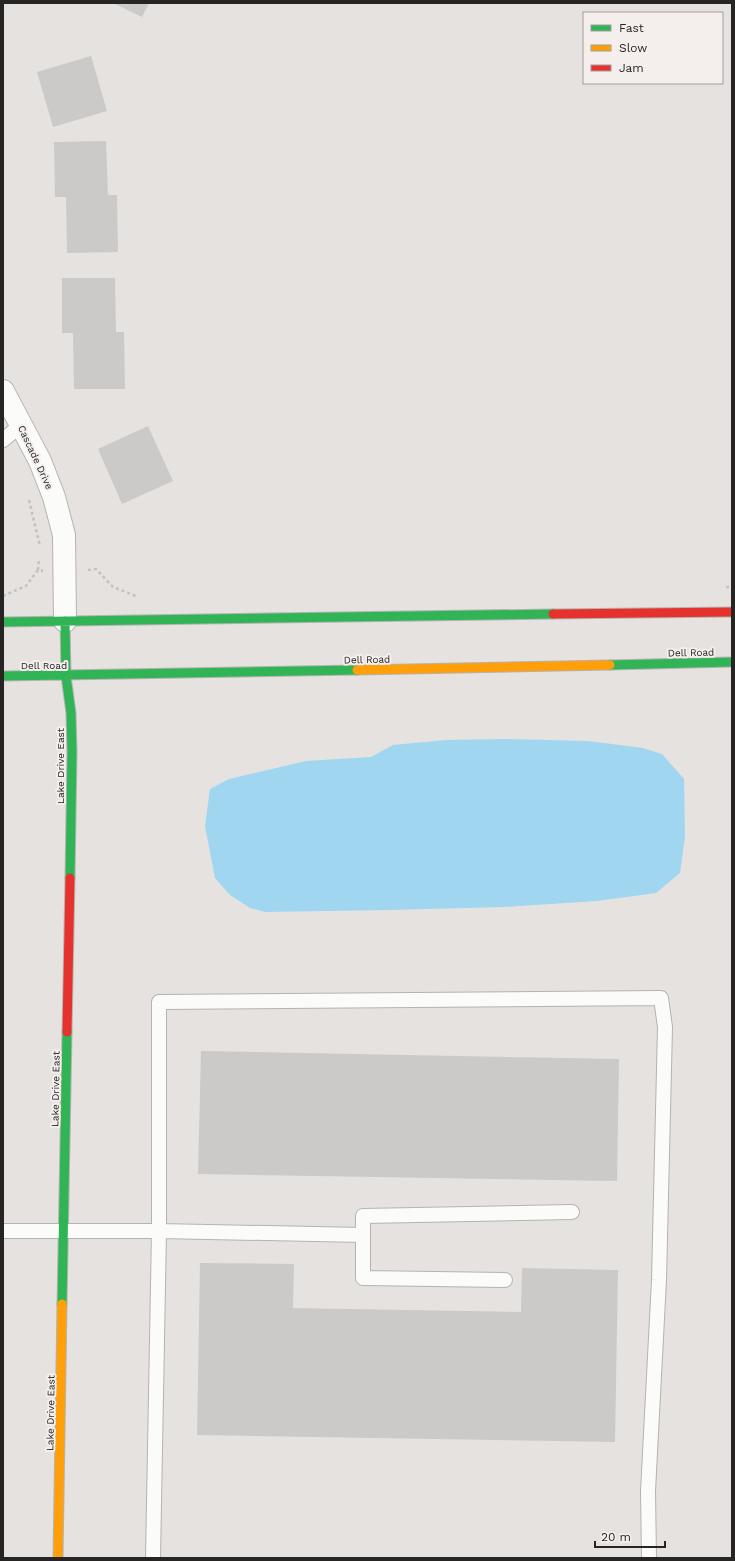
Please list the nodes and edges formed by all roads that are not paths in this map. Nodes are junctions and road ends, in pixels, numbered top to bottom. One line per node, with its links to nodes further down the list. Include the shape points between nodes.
1 (3, 391): 2 (street, Cascade Drive)
2 (21, 425): 3 (lane); 5 (street, Cascade Drive, via 40,461 54,497 64,535)
3 (3, 440)
4 (732, 612): 5 (main road)
5 (65, 621): 6 (main road); 9 (main road, Lake Drive East)
6 (3, 622)
7 (732, 662): 9 (main road, Dell Road)
8 (3, 676): 9 (main road, Dell Road)
9 (66, 676): 12 (main road, Lake Drive East, via 72,752)
10 (572, 1212): 14 (lane, via 363,1216)
11 (3, 1231): 12 (lane)
12 (64, 1231): 13 (lane); 16 (main road, Lake Drive East)
13 (159, 1231): 14 (lane); 17 (lane); 18 (lane, via 159,1002 661,998 665,1026 660,1272 648,1491)
14 (363, 1235): 15 (lane, via 363,1278)
15 (505, 1280)
16 (58, 1558)
17 (153, 1558)
18 (649, 1558)

